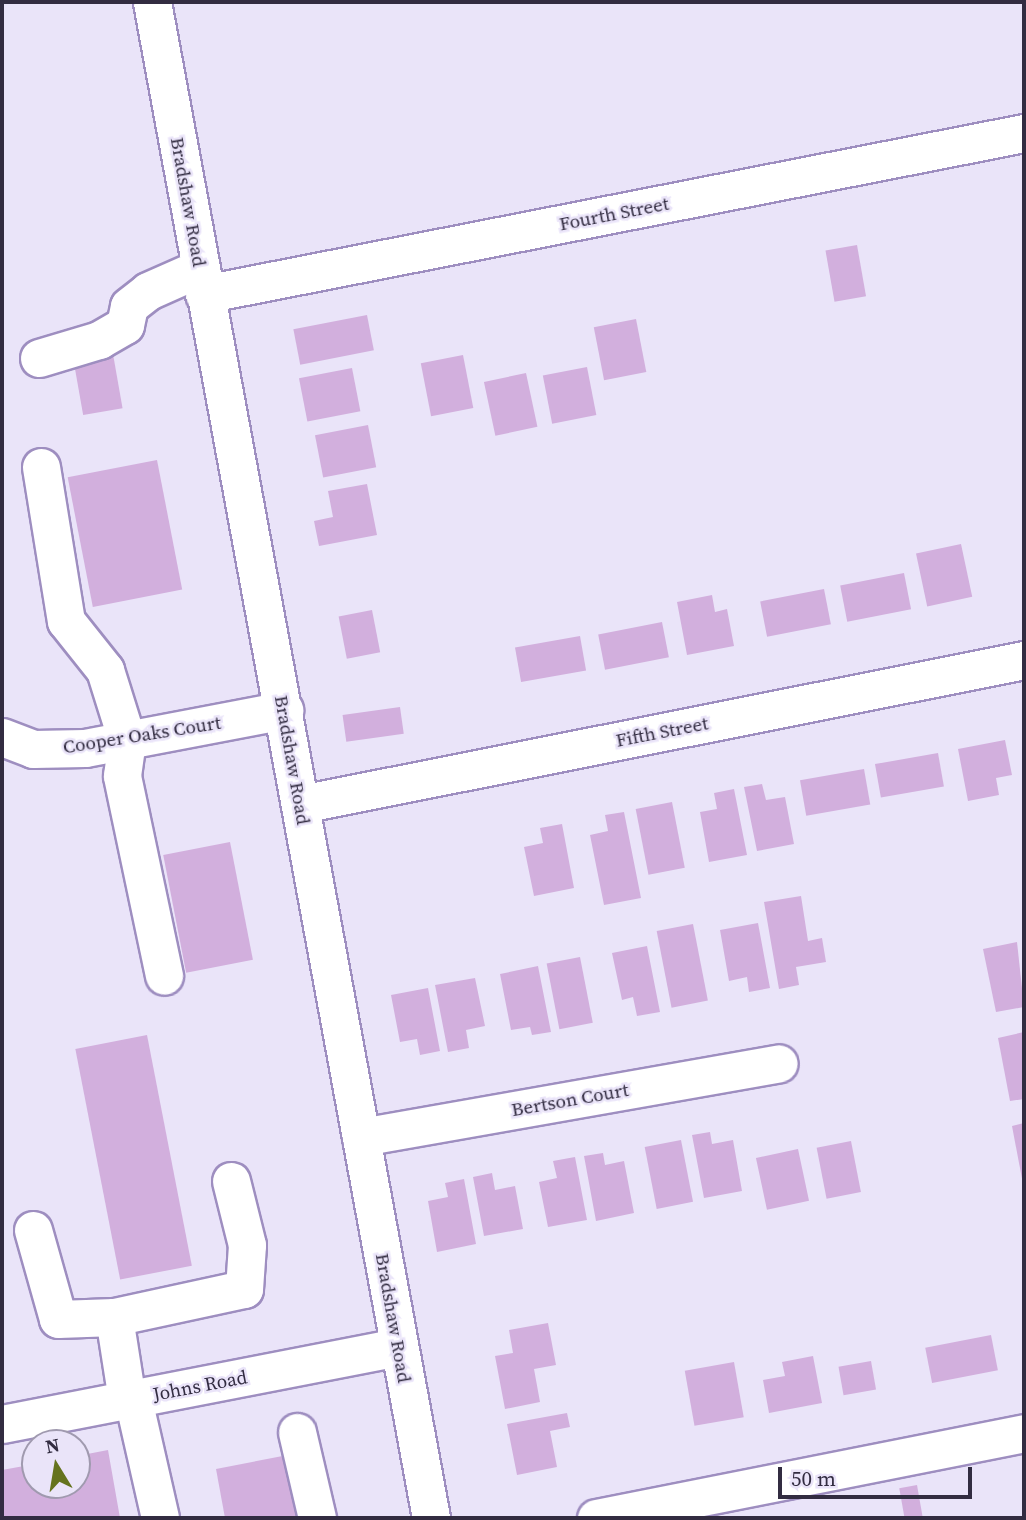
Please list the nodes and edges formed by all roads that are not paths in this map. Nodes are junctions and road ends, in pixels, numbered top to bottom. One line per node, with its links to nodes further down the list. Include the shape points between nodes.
1 (152, 2): 3 (street, Bradshaw Road)
2 (1024, 133): 3 (street, Fourth Street)
3 (202, 281): 4 (street, Fourth Street, via 148,291 129,306 125,325 99,340); 7 (street, Bradshaw Road)
4 (39, 358)
5 (41, 467): 9 (street, via 66,621 106,670)
6 (1024, 660): 10 (street, Fifth Street)
7 (284, 710): 9 (street, Cooper Oaks Court); 10 (street, Bradshaw Road)
8 (2, 737): 9 (street, Cooper Oaks Court, via 33,750 85,748)
9 (127, 740): 11 (street, via 121,776)
10 (301, 804): 13 (street, Bradshaw Road)
11 (164, 976)
12 (779, 1063): 13 (street, Bertson Court)
13 (361, 1137): 17 (street, Bradshaw Road)
14 (231, 1181): 16 (street, via 247,1245 244,1289)
15 (33, 1230): 16 (street, via 58,1319)
16 (114, 1317): 18 (street)
17 (397, 1347): 18 (street, Johns Road); 24 (street, Bradshaw Road)
18 (130, 1399): 19 (street, Johns Road); 22 (street)
19 (2, 1424)
20 (297, 1432): 23 (street)
21 (1024, 1433): 25 (street)
22 (160, 1518)
23 (317, 1518)
24 (430, 1518)
25 (596, 1518)

